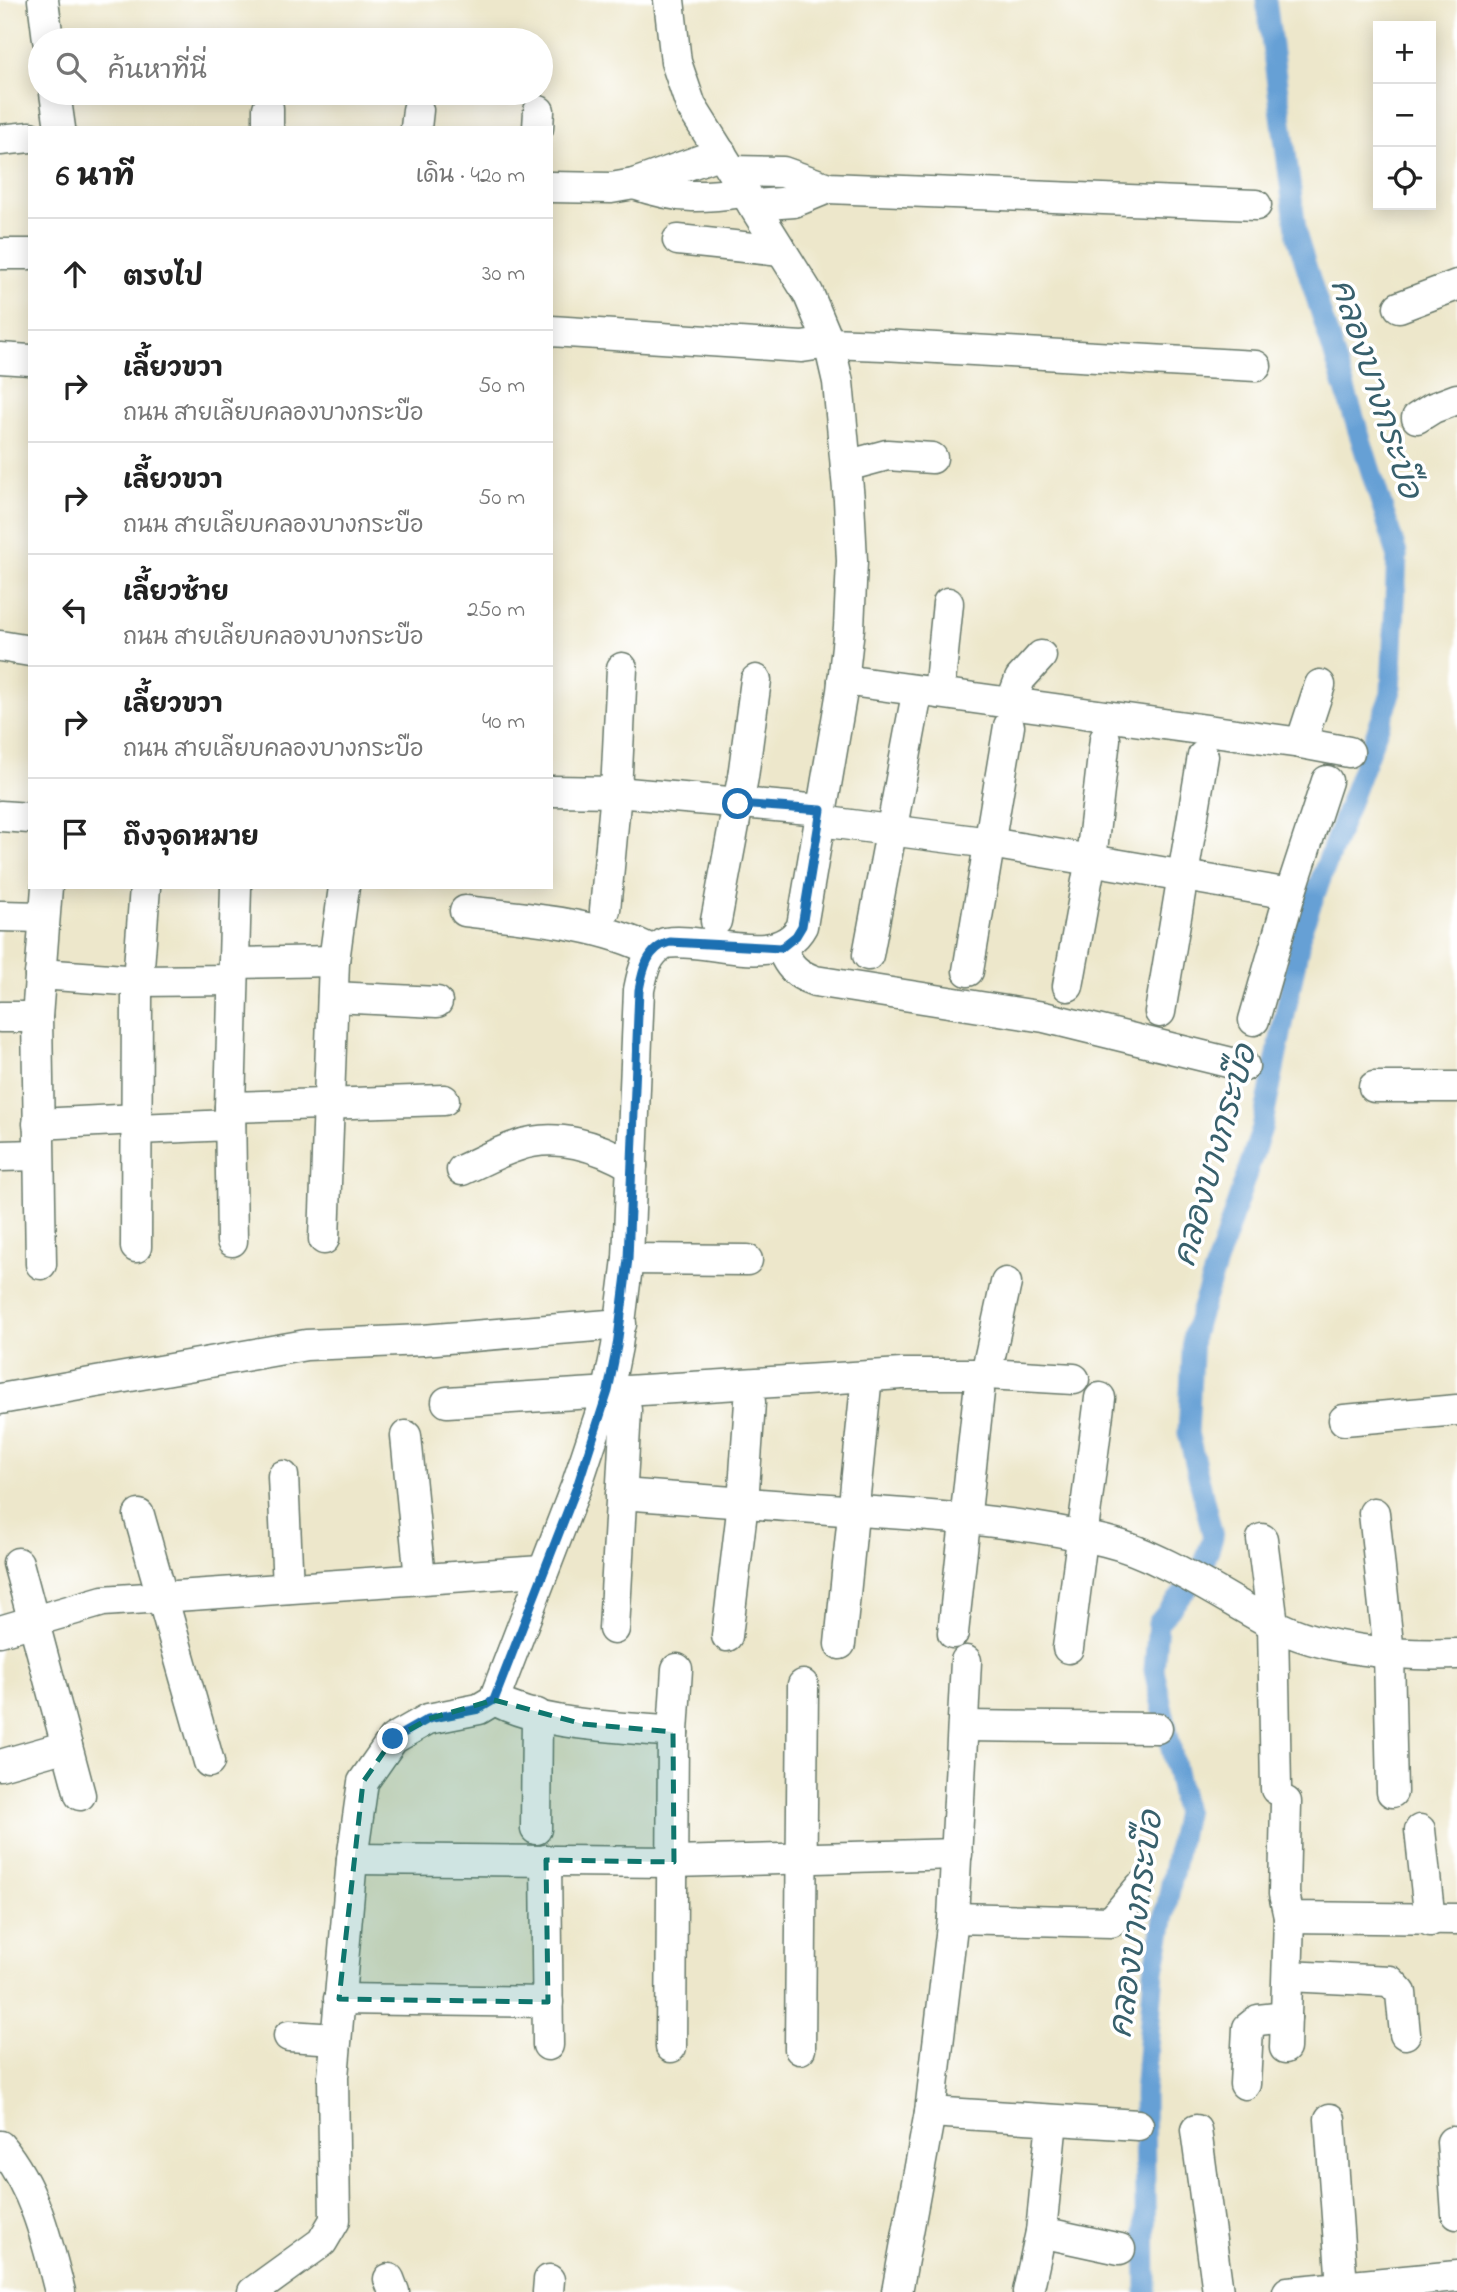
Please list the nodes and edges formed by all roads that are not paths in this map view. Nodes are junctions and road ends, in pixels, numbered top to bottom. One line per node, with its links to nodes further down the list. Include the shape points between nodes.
1 (43, 0): 3 (street)
2 (669, 0): 8 (street, via 682,85)
3 (46, 28)
4 (57, 105): 5 (street)
5 (60, 126)
6 (28, 137): 7 (street)
7 (0, 140)
8 (738, 180): 9 (street); 9 (street, via 697,198 671,196); 11 (street, via 783,172); 11 (street, via 794,202); 14 (street)
9 (635, 184): 10 (street)
10 (553, 187)
11 (828, 188): 12 (street)
12 (1256, 205)
13 (678, 240): 14 (street)
14 (781, 251): 20 (street, via 808,293)
15 (0, 254): 16 (street)
16 (28, 254)
17 (1457, 285): 18 (street)
18 (1399, 307)
19 (553, 331): 20 (street, via 802,347)
20 (830, 343): 23 (street); 27 (street)
21 (0, 359): 22 (street)
22 (28, 360)
23 (1256, 366)
24 (1457, 399): 25 (street)
25 (1417, 418)
26 (932, 458): 27 (street, via 887,455)
27 (846, 466): 34 (street, via 852,561)
28 (948, 603): 36 (street)
29 (0, 646): 30 (street)
30 (28, 651)
31 (1041, 656): 37 (street, via 1020,679)
32 (622, 668): 44 (street)
33 (755, 680): 45 (street)
34 (843, 680): 36 (street); 47 (street)
35 (1320, 685): 39 (street)
36 (927, 696): 37 (street); 49 (street)
37 (1010, 715): 39 (street); 50 (street)
38 (1105, 739): 51 (street)
39 (1301, 743): 40 (street)
40 (1349, 751)
41 (1203, 756): 52 (street)
42 (1327, 781): 57 (street)
43 (553, 791): 44 (street)
44 (616, 792): 45 (street); 58 (street)
45 (738, 804): 47 (street); 62 (street)
46 (0, 816): 48 (street)
47 (820, 816): 49 (street); 63 (street, via 802,926)
48 (28, 817)
49 (892, 829): 50 (street); 65 (street)
50 (990, 843): 51 (street); 67 (street)
51 (1091, 859): 52 (street); 71 (street)
52 (1183, 876): 57 (street); 74 (street)
53 (47, 889): 61 (street)
54 (145, 889): 70 (street)
55 (236, 889): 68 (street)
56 (344, 889): 66 (street)
57 (1290, 894): 77 (street)
58 (605, 910)
59 (465, 911): 64 (street, via 594,931)
60 (0, 916): 61 (street)
61 (44, 917): 69 (street)
62 (716, 921)
63 (781, 948): 64 (street, via 670,942); 78 (street, via 799,976 815,981 1044,1017)
64 (653, 951): 88 (street, via 639,990)
65 (868, 955)
66 (334, 961): 68 (street); 72 (street)
67 (968, 971)
68 (233, 972): 70 (street); 83 (street)
69 (40, 974): 70 (street); 76 (street)
70 (139, 981): 85 (street)
71 (1068, 986)
72 (333, 997): 73 (street); 82 (street)
73 (437, 1002)
74 (1160, 1012)
75 (0, 1017): 76 (street)
76 (37, 1017): 84 (street)
77 (1254, 1020)
78 (1244, 1066)
79 (1374, 1087): 80 (street)
80 (1457, 1087)
81 (444, 1100): 82 (street)
82 (327, 1104): 83 (street); 90 (street)
83 (230, 1116): 85 (street); 91 (street)
84 (38, 1124): 85 (street); 86 (street)
85 (138, 1124): 92 (street)
86 (38, 1155): 87 (street); 95 (street)
87 (0, 1156)
88 (632, 1166): 89 (street, via 590,1144 556,1142 519,1144); 93 (street)
89 (461, 1170)
90 (324, 1239)
91 (232, 1241)
92 (136, 1247)
93 (628, 1259): 94 (street); 97 (street)
94 (747, 1260)
95 (41, 1264)
96 (1006, 1283): 99 (street)
97 (621, 1324): 102 (street, via 306,1345); 103 (street)
98 (1074, 1379): 99 (street)
99 (983, 1383): 103 (street, via 804,1377); 115 (street)
100 (866, 1385): 112 (street)
101 (1100, 1398): 116 (street)
102 (0, 1399)
103 (617, 1401): 104 (street); 110 (street); 119 (street)
104 (447, 1402)
105 (750, 1402): 111 (street)
106 (1457, 1410): 107 (street)
107 (1344, 1420)
108 (406, 1436): 120 (street)
109 (283, 1476): 121 (street)
110 (621, 1494): 111 (street); 125 (street)
111 (743, 1503): 112 (street); 128 (street)
112 (856, 1511): 115 (street); 129 (street)
113 (1374, 1513): 131 (street)
114 (139, 1515): 122 (street)
115 (966, 1518): 116 (street); 127 (street)
116 (1083, 1536): 124 (street, via 1152,1560); 130 (street)
117 (1262, 1539): 124 (street)
118 (18, 1563): 123 (street)
119 (541, 1571): 120 (street); 136 (street)
120 (420, 1579): 121 (street)
121 (288, 1588): 122 (street)
122 (162, 1597): 123 (street, via 103,1601); 142 (street)
123 (33, 1621): 126 (street); 141 (street)
124 (1273, 1624): 131 (street, via 1308,1637); 154 (street, via 1284,1894)
125 (614, 1629)
126 (0, 1630)
127 (953, 1633)
128 (727, 1636)
129 (840, 1644)
130 (1068, 1648)
131 (1389, 1653): 132 (street); 144 (street)
132 (1457, 1654)
133 (967, 1661): 138 (street)
134 (677, 1669): 140 (street)
135 (803, 1685): 151 (street)
136 (494, 1700): 137 (street); 149 (street, via 479,1709 428,1719 393,1739 363,1782)
137 (537, 1714): 140 (street, via 583,1724); 146 (street)
138 (965, 1726): 139 (street); 148 (street)
139 (1157, 1728)
140 (673, 1732): 152 (street)
141 (67, 1746): 143 (street); 145 (street)
142 (209, 1762)
143 (0, 1765)
144 (1392, 1792)
145 (80, 1795)
146 (536, 1829)
147 (1420, 1830): 156 (street)
148 (957, 1854): 151 (street); 155 (street)
149 (352, 1859): 150 (street); 158 (street)
150 (547, 1860): 152 (street); 159 (street)
151 (803, 1860): 152 (street); 167 (street)
152 (674, 1862): 165 (street)
153 (1140, 1887): 155 (street, via 1111,1922)
154 (1289, 1917): 156 (street); 157 (street)
155 (953, 1918): 169 (street)
156 (1444, 1920)
157 (1288, 1976): 160 (street); 161 (street, via 1390,1980 1401,1993)
158 (338, 1998): 159 (street); 163 (street)
159 (548, 2001): 164 (street)
160 (1286, 2017): 166 (street); 168 (street, via 1258,2020 1248,2028)
161 (1405, 2034)
162 (289, 2036): 163 (street)
163 (336, 2039): 182 (street, via 335,2220 322,2242)
164 (548, 2045)
165 (671, 2048)
166 (1285, 2048)
167 (800, 2049)
168 (1245, 2084)
169 (930, 2112): 171 (street); 183 (street)
170 (1330, 2119): 180 (street)
171 (1052, 2120): 172 (street); 177 (street)
172 (1138, 2125)
173 (1196, 2130): 185 (street)
174 (1452, 2142): 176 (street)
175 (0, 2146): 181 (street, via 40,2216)
176 (1457, 2214)
177 (1041, 2232): 178 (street); 184 (street)
178 (1120, 2249)
179 (1457, 2276): 180 (street)
180 (1352, 2288): 186 (street)
181 (60, 2292)
182 (253, 2292)
183 (897, 2292)
184 (1028, 2292)
185 (1218, 2292)
186 (1288, 2292)

